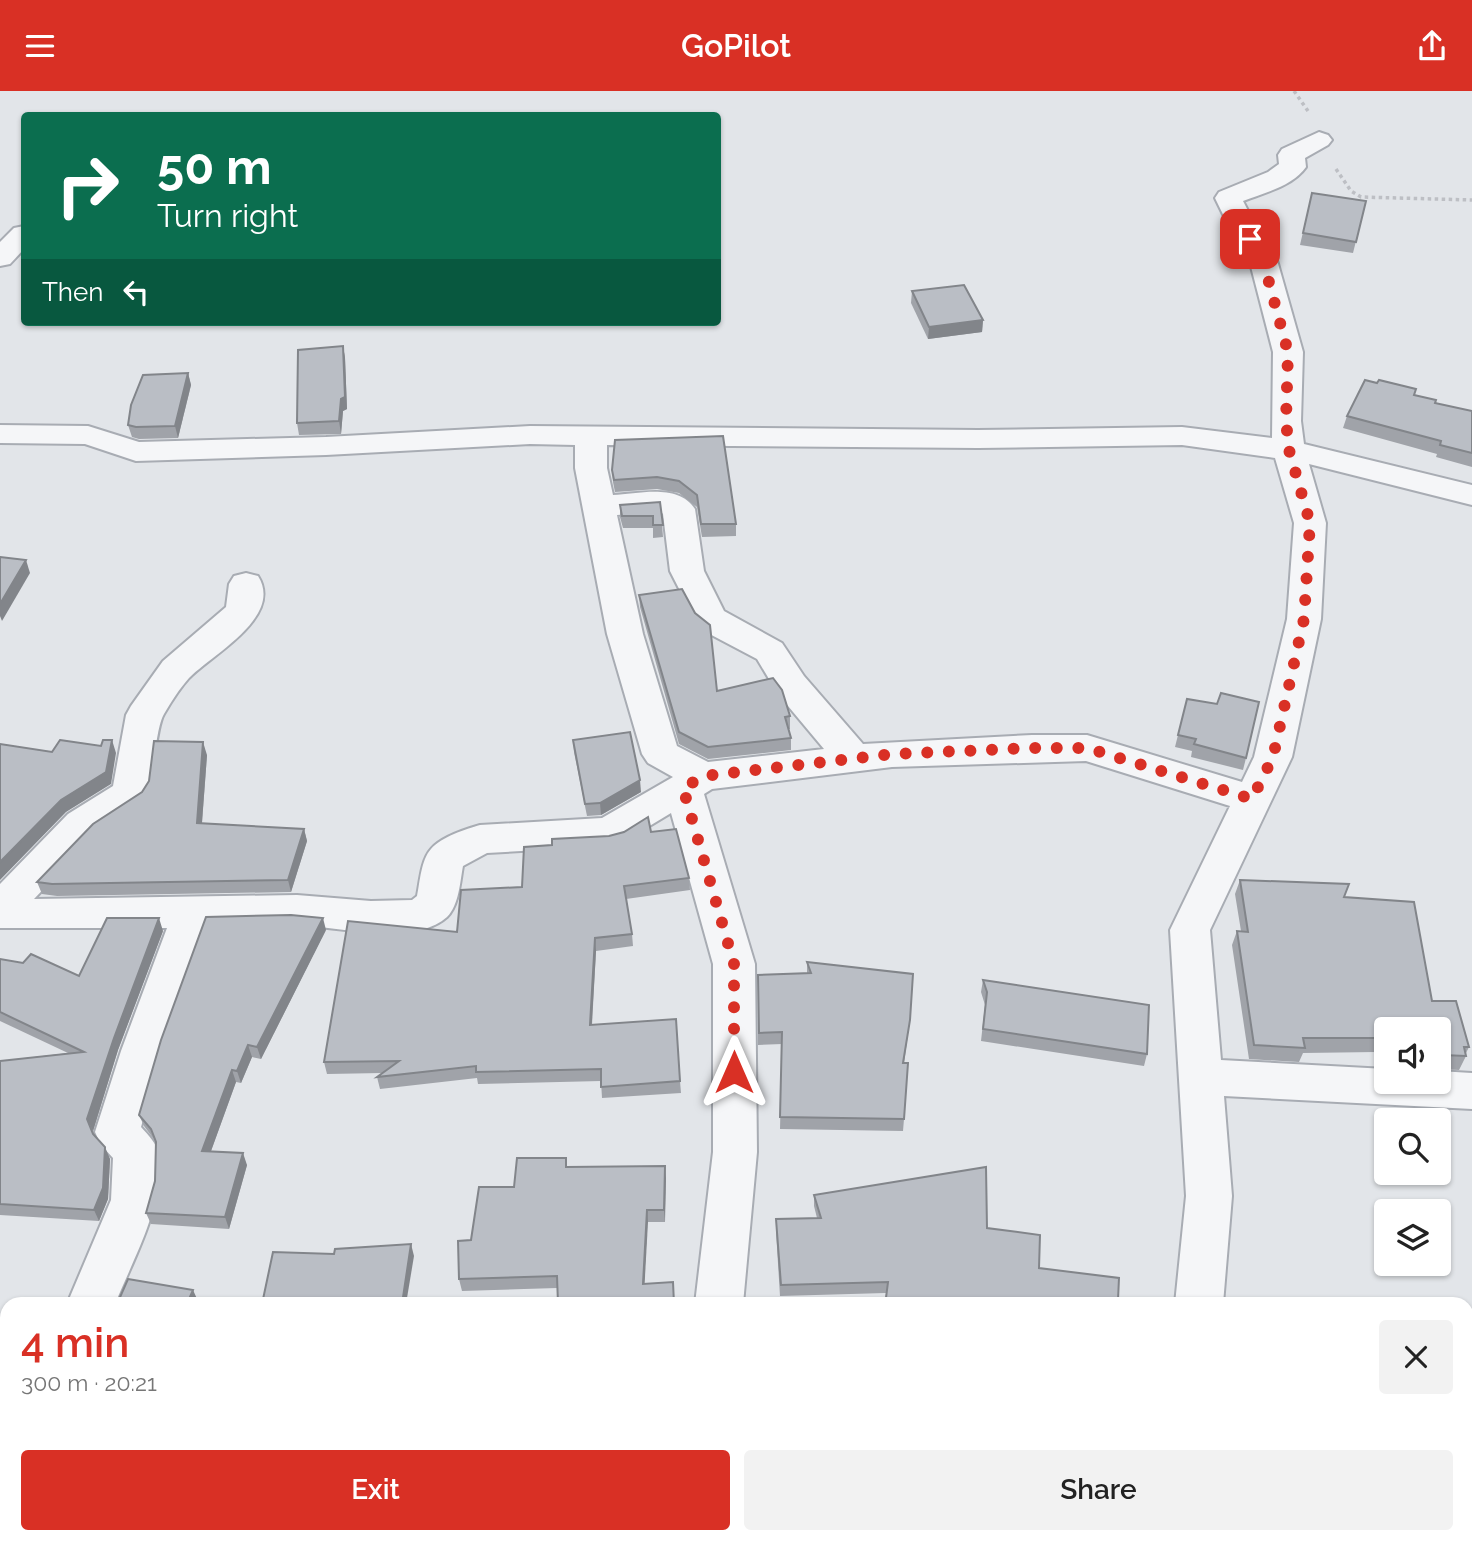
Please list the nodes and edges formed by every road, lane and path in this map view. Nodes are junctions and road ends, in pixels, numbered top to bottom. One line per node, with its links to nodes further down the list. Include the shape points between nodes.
1 (1294, 91): 2 (path, via 1314,122)
2 (1319, 140): 3 (path, via 1351,191 1361,197); 8 (street, via 1291,155 1293,167 1277,178 1228,198 1261,253 1288,352)
3 (1472, 200)
4 (21, 237): 5 (street)
5 (0, 258)
6 (0, 434): 7 (street, via 88,435 136,452)
7 (591, 436): 8 (street, via 1182,436); 10 (street)
8 (1289, 450): 9 (street); 14 (street, via 1310,523 1304,619 1273,757)
9 (1472, 495)
10 (598, 506): 12 (street, via 666,502 679,509 687,572 709,616 770,651 791,685); 13 (street, via 625,634 661,754)
11 (246, 584): 15 (street, via 243,610 176,670 144,715 131,793 82,824)
12 (854, 759): 13 (street); 14 (street, via 1087,748)
13 (693, 782): 16 (street, via 610,832 480,839 445,857 435,904 421,915); 20 (street, via 734,964 735,1152)
14 (1252, 799): 17 (street, via 1190,930)
15 (0, 911): 16 (street, via 70,915)
16 (194, 911): 19 (street, via 117,1132 136,1152 134,1200)
17 (1199, 1077): 18 (street); 21 (street, via 1209,1196)
18 (1472, 1091)
19 (95, 1297)
20 (720, 1297)
21 (1200, 1297)

